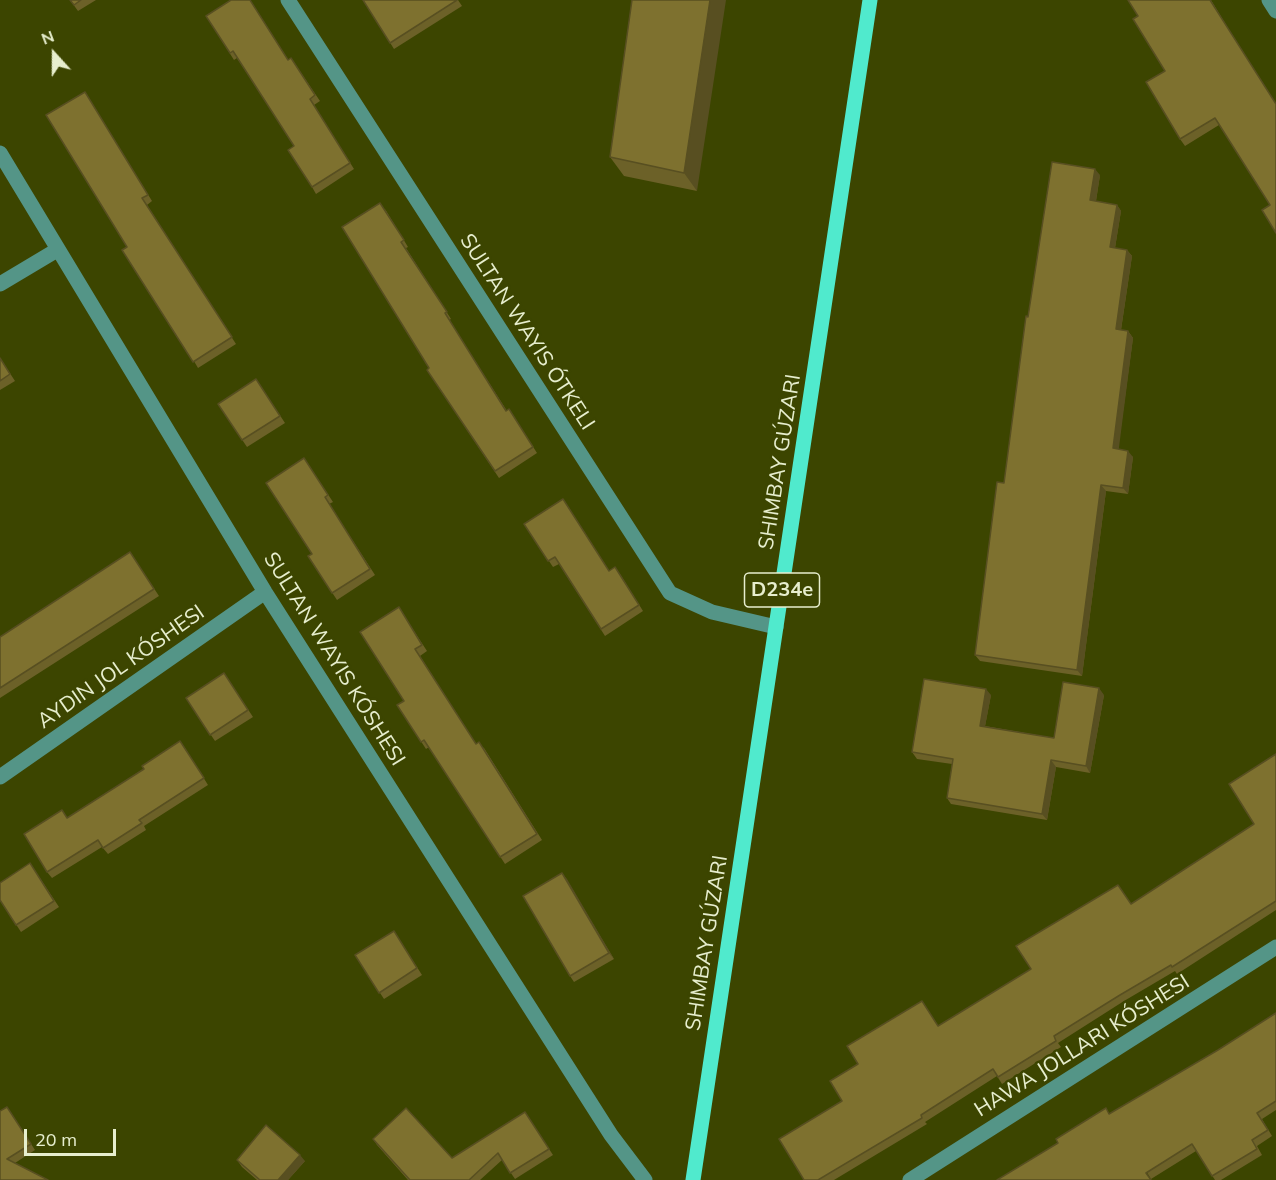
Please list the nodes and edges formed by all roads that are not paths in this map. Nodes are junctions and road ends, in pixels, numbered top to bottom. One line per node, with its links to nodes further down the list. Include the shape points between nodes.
1 (288, 0): 9 (street, via 670,593 712,612)
2 (870, 0): 9 (main road, D234e)
3 (1269, 0): 4 (street)
4 (1276, 11)
5 (0, 153): 6 (street)
6 (57, 249): 7 (street); 8 (street)
7 (0, 284)
8 (265, 592): 10 (street); 12 (street, via 611,1135)
9 (776, 627): 13 (main road, D234e)
10 (0, 777)
11 (1276, 947): 14 (street)
12 (645, 1180)
13 (693, 1180)
14 (910, 1180)

